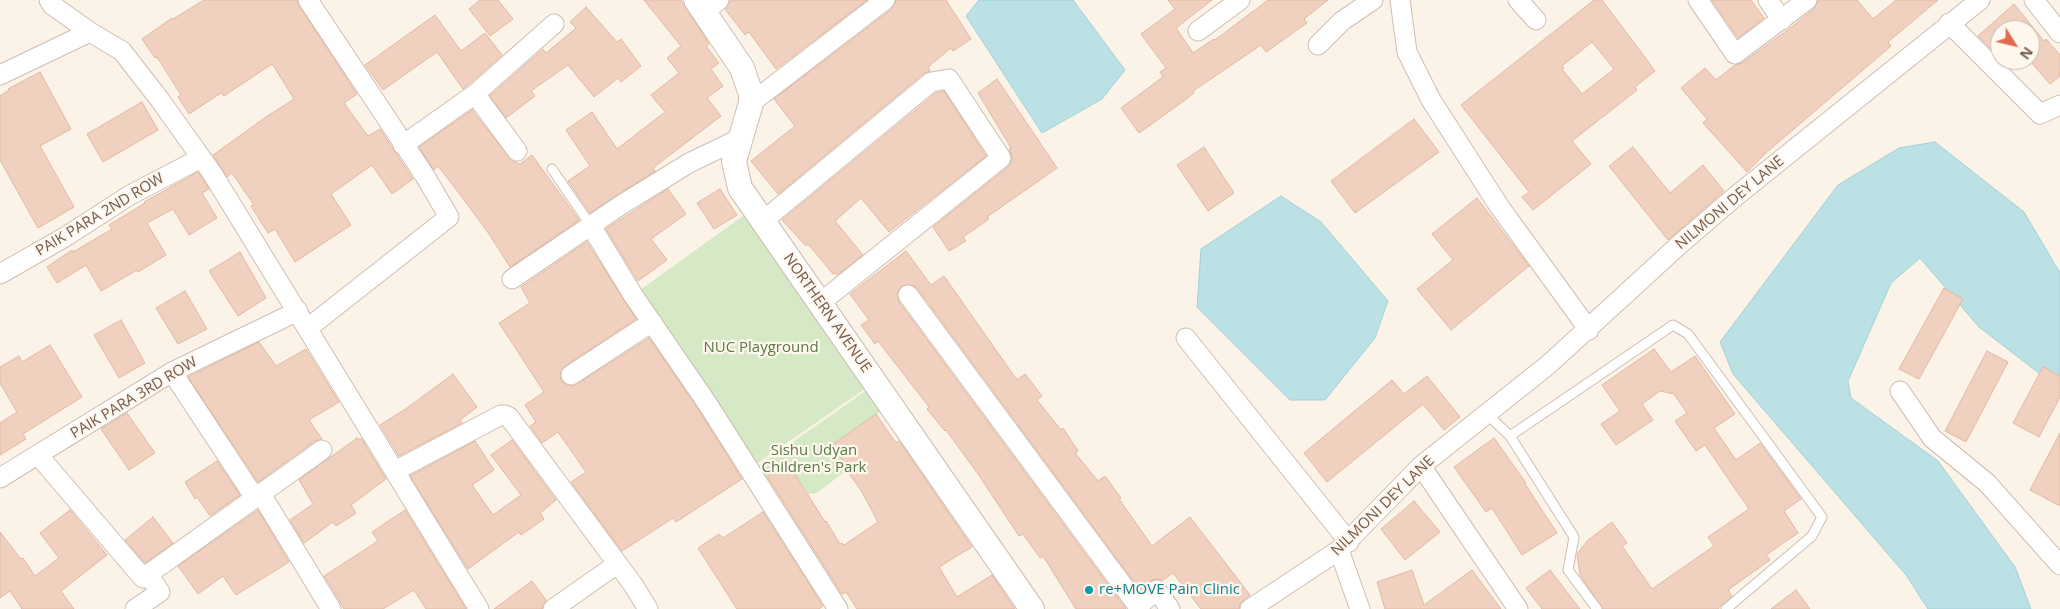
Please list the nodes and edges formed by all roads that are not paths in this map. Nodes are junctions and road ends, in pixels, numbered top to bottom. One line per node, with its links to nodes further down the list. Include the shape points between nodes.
1 (49, 0): 19 (street)
2 (308, 0): 27 (street)
3 (886, 0): 24 (street)
4 (1240, 0): 18 (street)
5 (1373, 0): 21 (street, via 1342,21)
6 (1400, 0): 40 (street, via 1407,52 1431,100 1499,206)
7 (1518, 0): 14 (street)
8 (1698, 0): 15 (street, via 1735,54)
9 (1768, 0): 15 (street)
10 (1807, 0): 15 (street)
11 (1980, 0): 16 (street, NILMONI DEY LANE)
12 (2034, 0): 20 (street)
13 (706, 4): 24 (street, NORTHERN AVENUE, via 742,68)
14 (1536, 20)
15 (1782, 20)
16 (1949, 23): 25 (street, via 2040,114); 40 (street, NILMONI DEY LANE, via 1736,196)
17 (554, 24): 23 (street)
18 (1198, 30)
19 (90, 32): 22 (street); 29 (street, via 122,52)
20 (2060, 33)
21 (1318, 45)
22 (0, 75)
23 (475, 94): 27 (street); 28 (street)
24 (751, 103): 26 (street, NORTHERN AVENUE)
25 (2060, 105)
26 (741, 138): 31 (street, NORTHERN AVENUE, via 734,162 740,188); 32 (street, via 689,163)
27 (404, 145): 39 (street, via 448,217)
28 (518, 152)
29 (201, 158): 33 (street, PAIK PARA 2ND ROW, via 130,195); 37 (street)
30 (552, 169): 32 (lane)
31 (763, 221): 36 (street, NORTHERN AVENUE); 36 (street, via 931,82 949,79 1001,158)
32 (590, 226): 34 (street); 38 (street)
33 (0, 274)
34 (512, 279)
35 (908, 295): 64 (street, via 1138,606 1157,590)
36 (820, 303): 63 (street, NORTHERN AVENUE)
37 (298, 311): 39 (street); 42 (street, PAIK PARA 3RD ROW)
38 (652, 322): 43 (street); 62 (street, via 707,402)
39 (308, 328): 50 (street)
40 (1589, 330): 45 (street, NILMONI DEY LANE)
41 (1186, 338): 53 (street)
42 (172, 372): 48 (street, PAIK PARA 3RD ROW); 52 (street)
43 (570, 375)
44 (1900, 391): 55 (street, via 1932,438 1987,483)
45 (1486, 413): 46 (lane); 49 (street, NILMONI DEY LANE)
46 (1510, 436): 68 (lane, via 1574,537 1568,570); 69 (lane, via 1673,325 1688,334 1822,517 1812,536)
47 (322, 450): 52 (street)
48 (38, 455): 51 (street, PAIK PARA 3RD ROW); 56 (street, via 143,578)
49 (1421, 466): 53 (street, NILMONI DEY LANE); 67 (street)
50 (395, 472): 54 (street, via 505,415); 59 (street)
51 (0, 478)
52 (258, 496): 56 (street); 58 (street)
53 (1344, 546): 65 (street, NILMONI DEY LANE); 66 (street)
54 (617, 564): 60 (street); 61 (street)
55 (2060, 565)
56 (148, 574): 57 (street, via 160,592)
57 (136, 609)
58 (331, 609)
59 (479, 609)
60 (553, 609)
61 (648, 609)
62 (838, 609)
63 (1032, 609)
64 (1170, 609)
65 (1250, 609)
66 (1360, 609)
67 (1518, 609)
68 (1596, 609)
69 (1726, 609)

